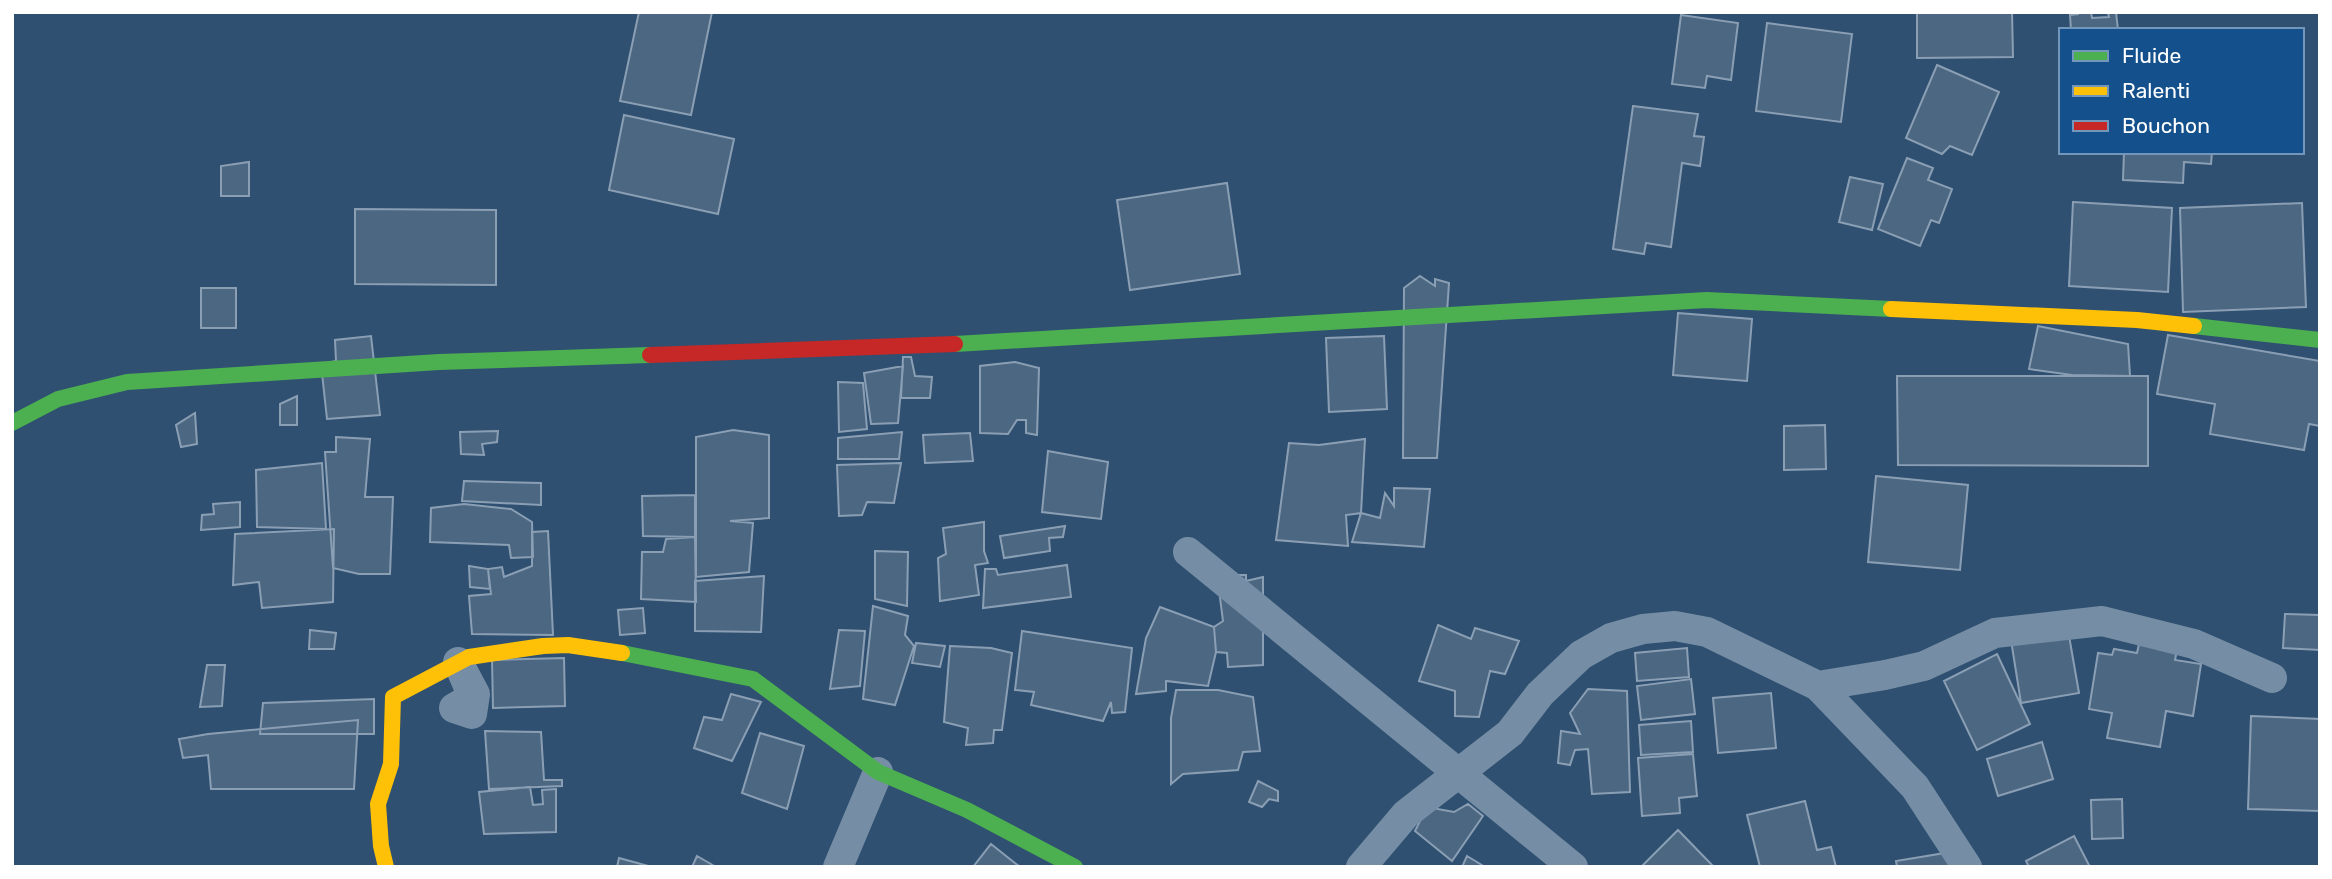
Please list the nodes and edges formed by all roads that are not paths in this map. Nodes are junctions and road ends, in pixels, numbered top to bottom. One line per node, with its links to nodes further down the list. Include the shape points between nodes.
1 (2320, 340): 2 (street, via 2137,320 1707,300 953,344 439,362 127,382 58,399)
2 (12, 423)
3 (1188, 552): 7 (street)
4 (2272, 678): 5 (street, via 2194,644 2102,621 1995,633 1924,666)
5 (1818, 686): 7 (street, via 1707,632 1675,626 1643,629 1611,638 1581,655 1540,694 1510,733); 13 (street, via 1915,787)
6 (878, 772): 8 (street, via 753,680 568,645 469,657 393,698 391,764 378,804); 9 (street); 10 (street, via 967,810)
7 (1459, 772): 11 (street, via 1406,814); 12 (street)
8 (386, 867)
9 (838, 867)
10 (1075, 867)
11 (1361, 867)
12 (1573, 867)
13 (1967, 867)

